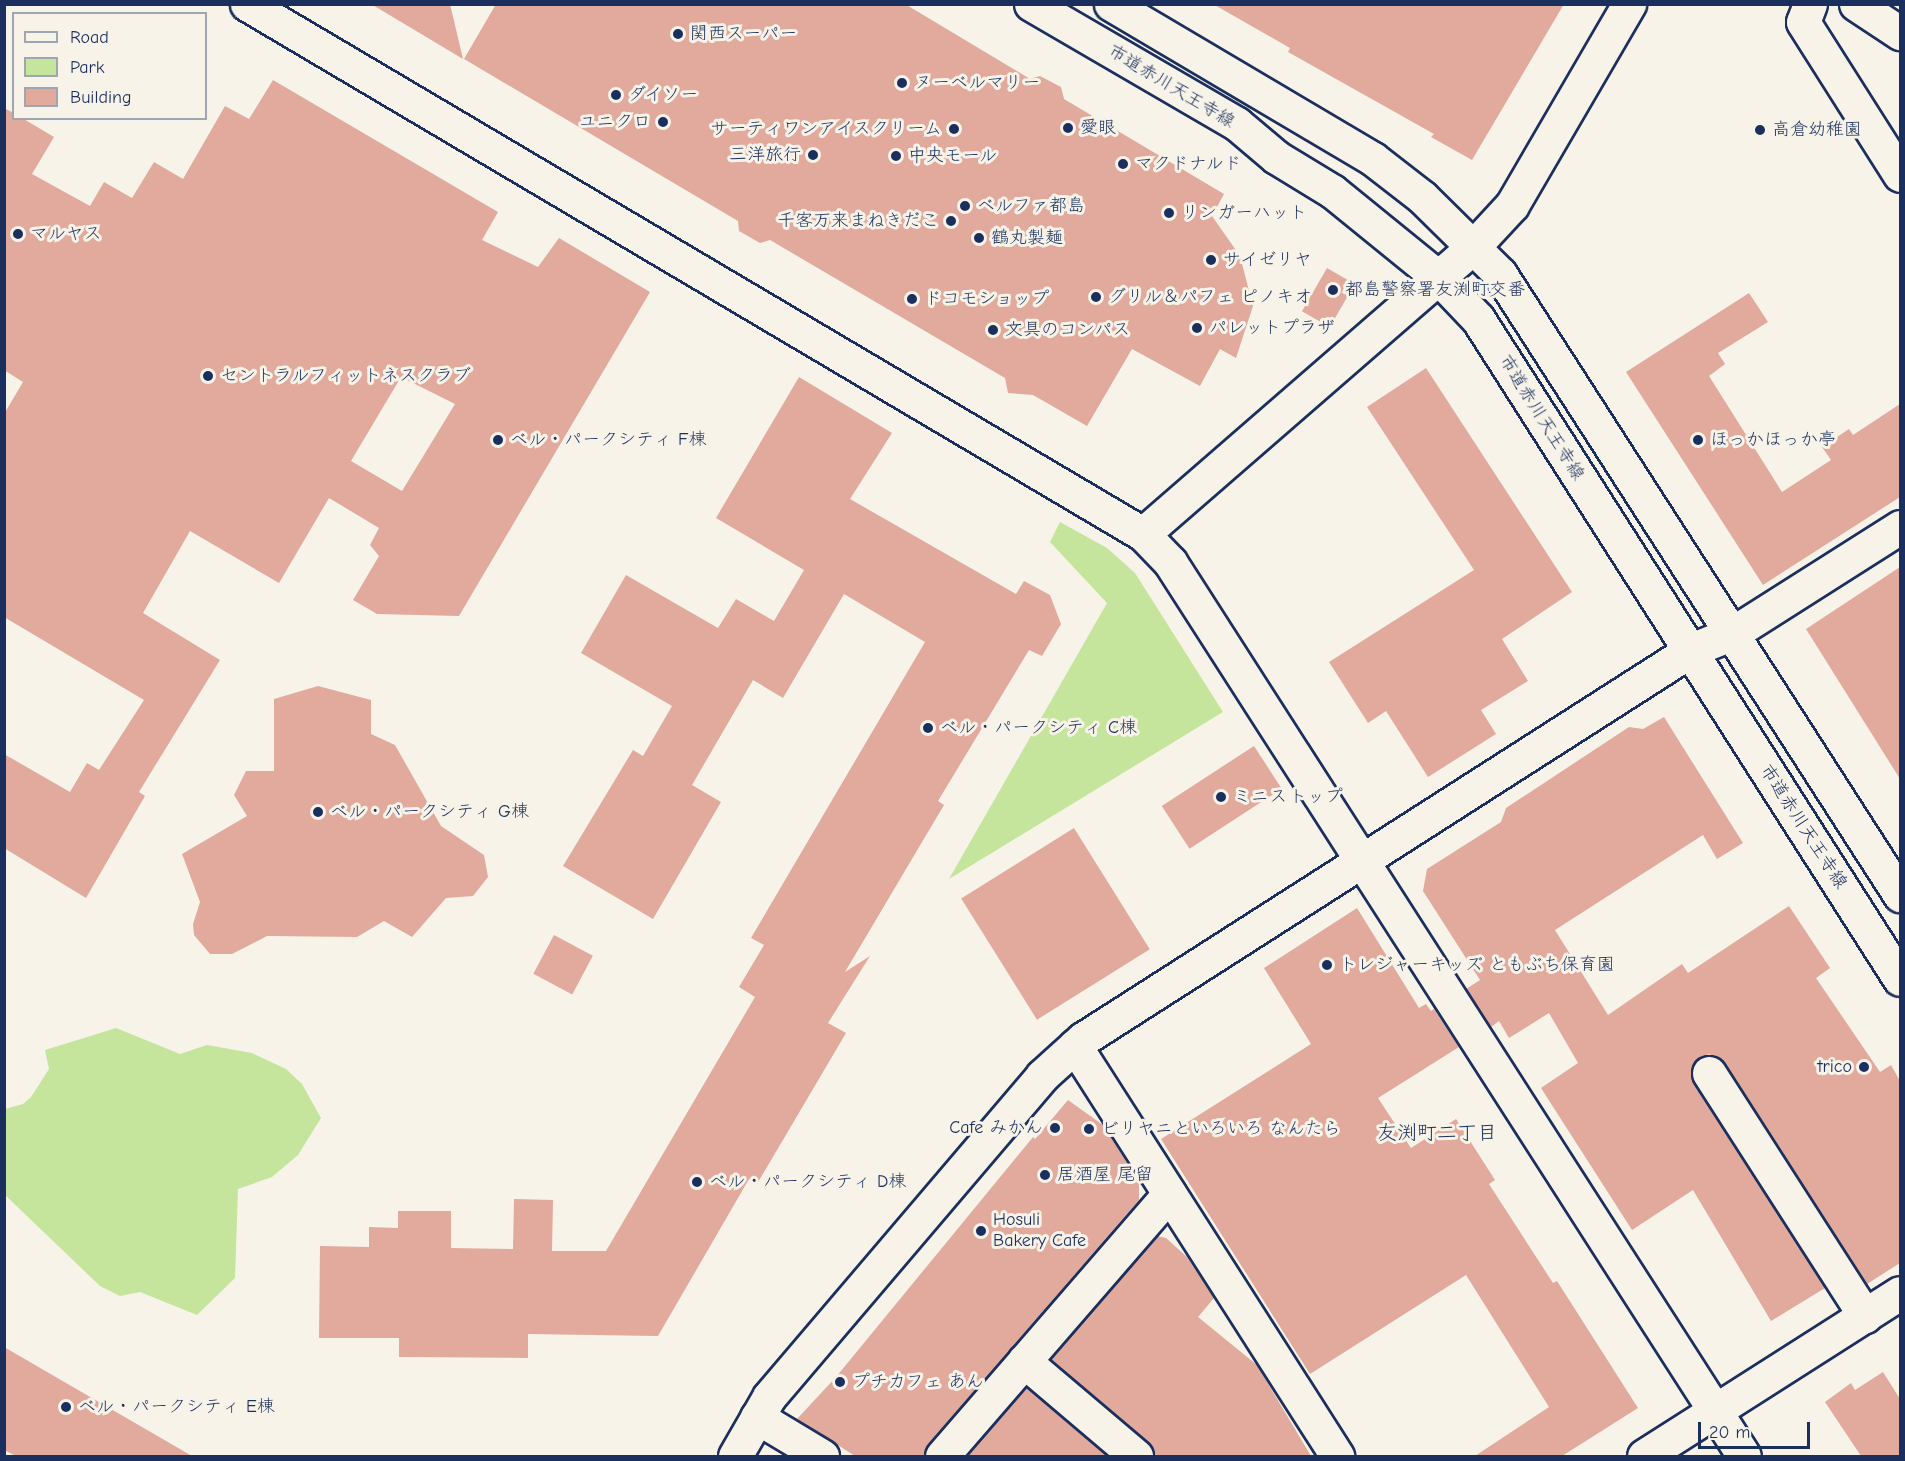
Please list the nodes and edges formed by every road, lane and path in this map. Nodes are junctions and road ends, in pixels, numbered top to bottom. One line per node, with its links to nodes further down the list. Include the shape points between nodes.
1 (1031, 4): 10 (street, 市道赤川天王寺線, via 1237,124 1276,157 1332,191)
2 (1111, 4): 9 (street, via 1373,159)
3 (1629, 4): 9 (street, via 1512,205)
4 (1810, 4): 8 (street, via 1803,22)
5 (1856, 4): 7 (street)
6 (263, 8): 12 (street)
7 (1900, 33)
8 (1900, 175)
9 (1475, 245): 10 (street); 13 (street, via 1529,313)
10 (1438, 277): 12 (street); 14 (street, 市道赤川天王寺線, via 1491,338)
11 (1900, 527): 13 (street)
12 (1143, 534): 15 (street, via 1170,562)
13 (1733, 633): 14 (street); 16 (street)
14 (1690, 650): 15 (street); 17 (street, 市道赤川天王寺線)
15 (1361, 860): 18 (street); 24 (street)
16 (1900, 895)
17 (1900, 979)
18 (1075, 1046): 20 (street); 25 (street, via 1026,1094 769,1397)
19 (1709, 1073): 22 (street)
20 (1169, 1194): 23 (street); 30 (street)
21 (1900, 1293): 22 (street)
22 (1866, 1316): 24 (street)
23 (1024, 1361): 28 (street); 29 (street)
24 (1715, 1412): 31 (street); 32 (street)
25 (757, 1417): 26 (street); 27 (street)
26 (735, 1456)
27 (822, 1456)
28 (942, 1456)
29 (1136, 1456)
30 (1337, 1456)
31 (1644, 1456)
32 (1744, 1456)

